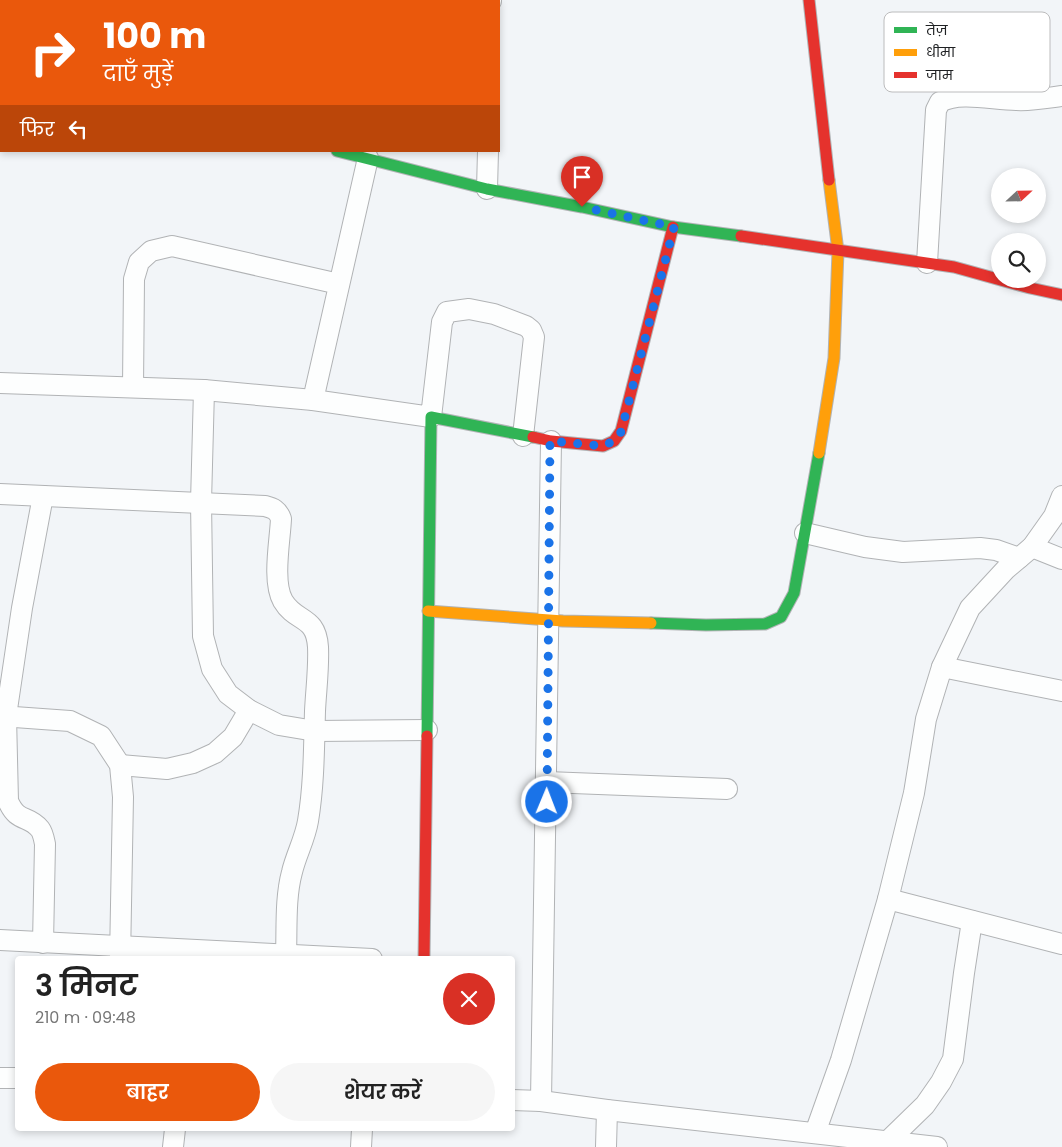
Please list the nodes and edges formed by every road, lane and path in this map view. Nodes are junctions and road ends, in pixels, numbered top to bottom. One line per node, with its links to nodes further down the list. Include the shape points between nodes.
1 (809, 0): 8 (street)
2 (1062, 96): 9 (street, via 1018,100 956,96 940,102 936,110)
3 (341, 152): 5 (street)
4 (488, 152): 6 (street)
5 (368, 158): 6 (street); 10 (street)
6 (487, 189): 7 (street)
7 (674, 227): 8 (street); 18 (street, via 621,432 614,441 603,446)
8 (838, 251): 9 (street); 23 (street, via 834,358)
9 (927, 263): 11 (street)
10 (340, 284): 13 (street, via 172,246 152,251 139,262 134,279); 15 (street)
11 (1062, 295)
12 (0, 383): 13 (street)
13 (133, 387): 14 (street)
14 (204, 390): 15 (street); 22 (street)
15 (313, 400): 16 (street)
16 (431, 417): 17 (street); 17 (street, via 442,322 447,312 469,309 486,312 526,326 534,337); 26 (street)
17 (523, 436): 18 (street)
18 (550, 441): 27 (street)
19 (0, 494): 20 (street)
20 (43, 496): 22 (street); 31 (street)
21 (1062, 496): 24 (street, via 1054,516)
22 (202, 502): 30 (street, via 203,636 212,669 228,694); 33 (street, via 264,506 279,514 279,591 292,613 315,630 318,647)
23 (805, 533): 24 (street, via 884,549 980,548); 27 (street, via 794,593 781,617 765,624 706,625)
24 (1025, 553): 25 (street); 28 (street, via 970,608)
25 (1062, 559)
26 (428, 611): 27 (street); 32 (street)
27 (548, 618): 35 (street)
28 (942, 667): 29 (street); 37 (street, via 926,719 914,793)
29 (1062, 691)
30 (249, 710): 33 (street, via 279,725); 34 (street, via 232,737 215,753 193,763 167,769)
31 (3, 716): 34 (street, via 70,721 102,736); 40 (street, via 8,801 18,817 32,822 41,830 45,844)
32 (427, 730): 33 (street); 45 (street)
33 (315, 732): 43 (street, via 308,823 291,872)
34 (120, 765): 42 (street, via 123,797)
35 (547, 782): 36 (street); 49 (street)
36 (727, 789)
37 (888, 899): 38 (street); 53 (street, via 841,1060)
38 (972, 920): 41 (street); 54 (street, via 953,1059 942,1082 925,1105)
39 (0, 940): 40 (street)
40 (42, 943): 42 (street)
41 (1062, 944)
42 (120, 953): 43 (street)
43 (286, 955): 44 (street)
44 (308, 956)
45 (424, 956)
46 (0, 1078): 47 (street)
47 (15, 1078)
48 (515, 1100): 49 (street)
49 (541, 1101): 50 (street)
50 (607, 1110): 53 (street); 58 (street)
51 (175, 1131): 56 (street)
52 (362, 1131): 57 (street)
53 (815, 1134): 55 (street)
54 (888, 1141): 55 (street); 59 (street)
55 (850, 1142)
56 (173, 1147)
57 (361, 1147)
58 (606, 1147)
59 (937, 1147)

